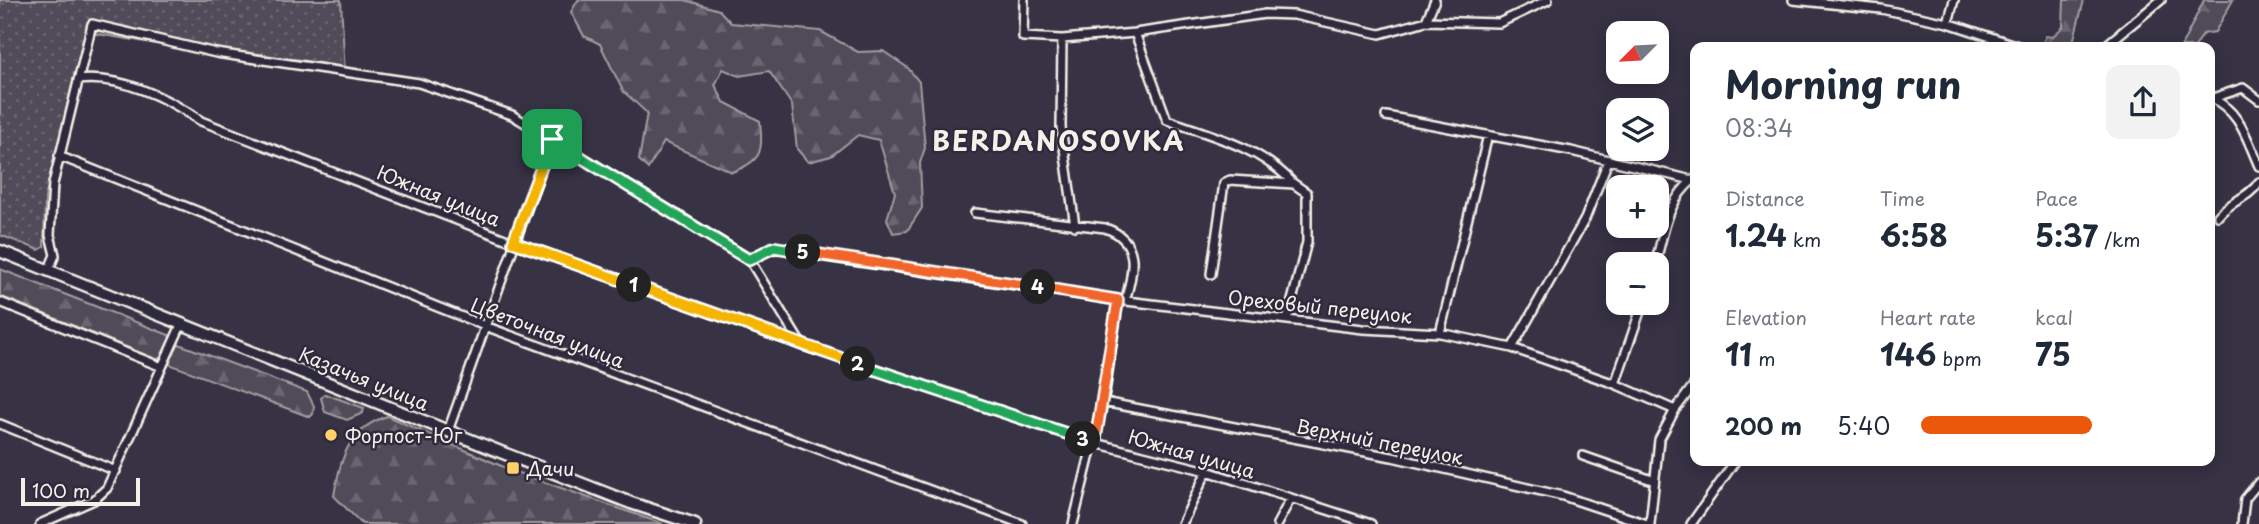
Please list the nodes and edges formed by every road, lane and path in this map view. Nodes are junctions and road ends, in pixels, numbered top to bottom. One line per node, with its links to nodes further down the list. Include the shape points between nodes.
1 (1024, 0): 10 (street, via 1023,37)
2 (1435, 0): 7 (street)
3 (1548, 0): 7 (street, via 1499,23)
4 (1793, 0): 8 (street, via 1881,9)
5 (1954, 0): 8 (street)
6 (2161, 0): 12 (street)
7 (1426, 21): 9 (street, via 1380,34 1294,15 1265,14)
8 (1948, 23): 11 (street)
9 (1135, 33): 10 (street); 27 (street, via 1167,120 1245,147 1276,164)
10 (1062, 38): 30 (street, via 1061,127)
11 (2006, 42)
12 (2110, 42)
13 (78, 80): 19 (street, via 92,24 216,53 419,83 512,115); 20 (street); 31 (street, Южная улица, via 117,81 183,108 201,121)
14 (2215, 97): 16 (street, via 2244,88)
15 (2215, 100): 23 (street, via 2239,119)
16 (2259, 100)
17 (1385, 116): 18 (street)
18 (1488, 135): 21 (street); 43 (street)
19 (552, 139): 31 (street); 34 (street)
20 (63, 158): 35 (street, via 50,210 55,255); 42 (street, Цветочная улица)
21 (1606, 161)
22 (1608, 161): 24 (street); 45 (street, via 1585,219)
23 (2259, 166)
24 (1690, 179)
25 (2259, 182): 29 (street)
26 (1690, 183): 33 (street, via 1673,202)
27 (1294, 184): 36 (street, via 1224,183); 40 (street, via 1307,193 1307,242)
28 (975, 213): 30 (street)
29 (2218, 216)
30 (1075, 226): 37 (street, via 1121,233 1128,243 1132,261)
31 (513, 242): 42 (street); 44 (street, Южная улица)
32 (0, 251): 35 (main road, Казачья улица)
33 (1658, 252)
34 (749, 260): 37 (street, Ореховый переулок, via 774,247 786,247 813,255); 44 (street)
35 (49, 270): 41 (main road, Казачья улица)
36 (1211, 274)
37 (1121, 301): 40 (street, Ореховый переулок); 49 (street)
38 (0, 302): 46 (street)
39 (1639, 315): 47 (street)
40 (1287, 320): 43 (street, Ореховый переулок)
41 (182, 323): 46 (street); 52 (main road, Казачья улица)
42 (485, 326): 52 (street); 63 (street, Цветочная улица)
43 (1440, 333): 45 (street, Ореховый переулок)
44 (801, 345): 53 (street, Южная улица)
45 (1512, 348): 47 (street, Ореховый переулок)
46 (162, 367): 56 (street)
47 (1615, 384): 50 (street, Ореховый переулок)
48 (1690, 390): 50 (street)
49 (1103, 402): 53 (street); 68 (street, Верхний переулок, via 1392,457 1563,496)
50 (1675, 410): 58 (street, via 1659,440)
51 (0, 424): 56 (street)
52 (448, 430): 62 (main road, Казачья улица)
53 (1095, 443): 57 (street, Южная улица); 64 (street)
54 (1583, 456): 58 (street)
55 (1732, 466): 69 (street)
56 (116, 471): 61 (street, via 102,495)
57 (1207, 471): 60 (street, Южная улица); 65 (street)
58 (1652, 480): 68 (street)
59 (2259, 482): 70 (street, via 2245,499)
60 (1291, 498): 66 (street); 67 (street, Южная улица)
61 (40, 524)
62 (695, 524)
63 (1022, 524)
64 (1073, 524)
65 (1182, 524)
66 (1277, 524)
67 (1370, 524)
68 (1648, 524)
69 (1691, 524)
70 (2242, 524)

